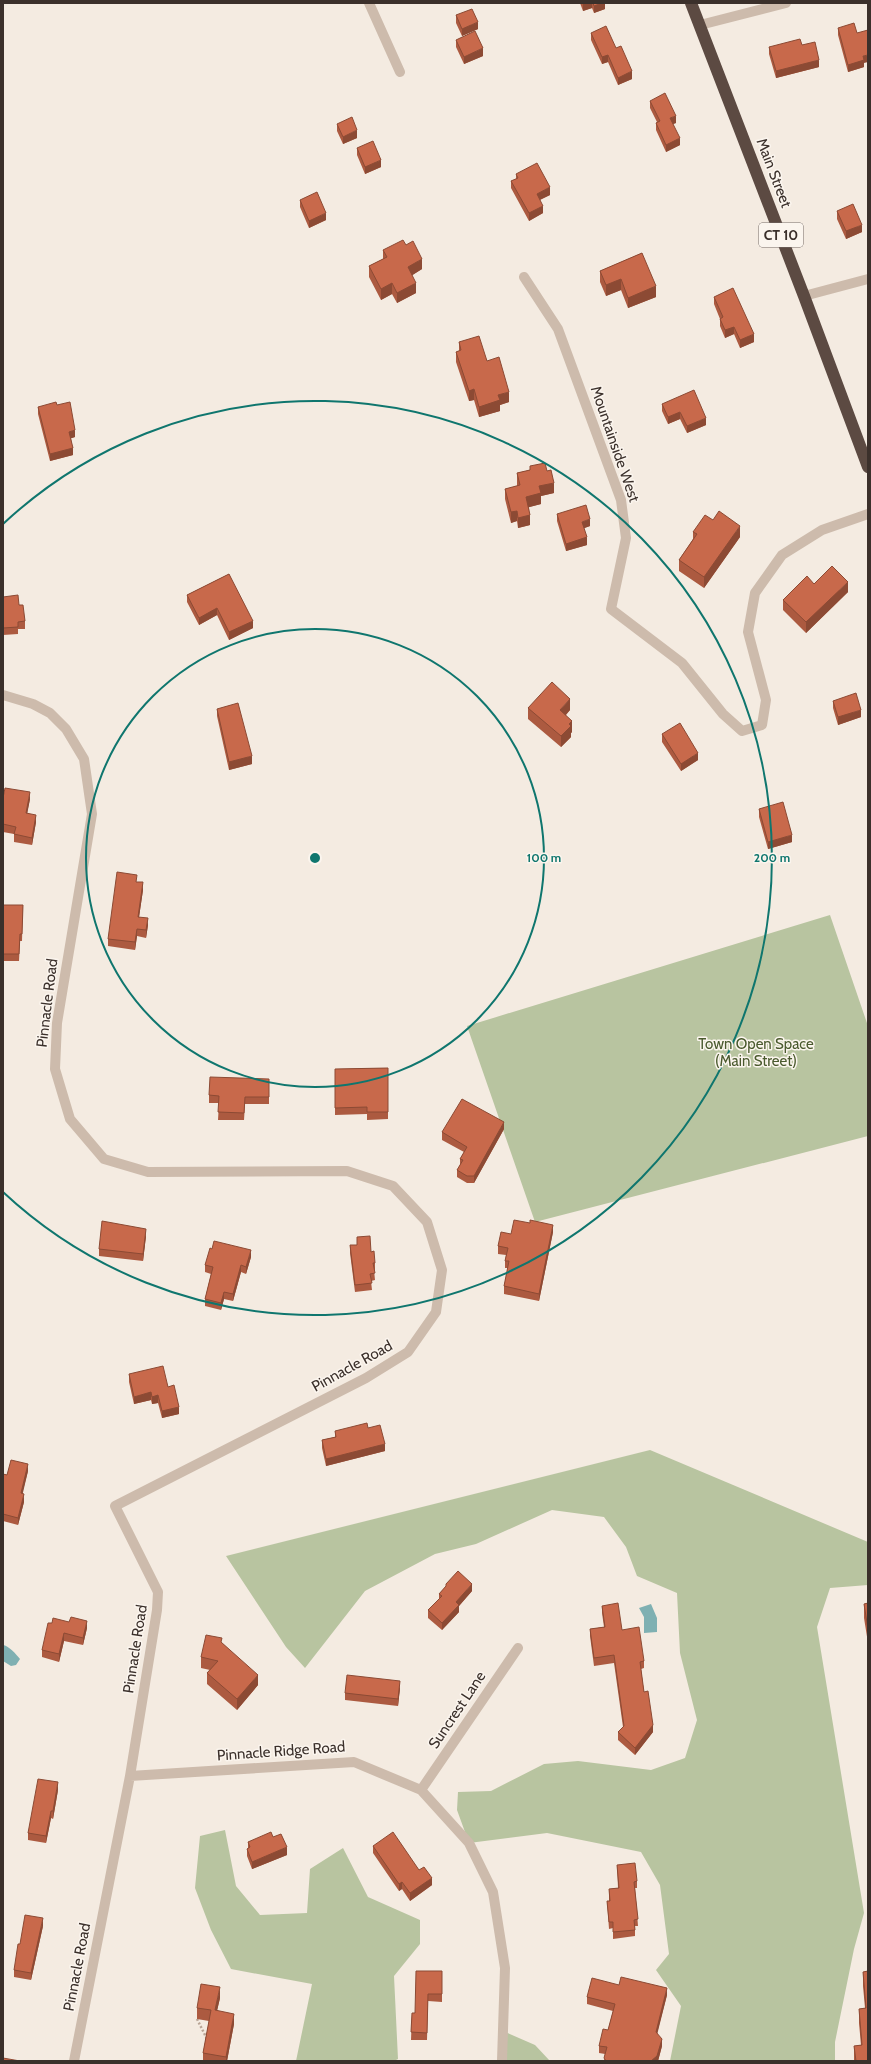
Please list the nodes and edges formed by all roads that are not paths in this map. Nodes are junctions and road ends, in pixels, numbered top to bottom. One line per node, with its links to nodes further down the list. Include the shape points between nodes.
1 (369, 3): 5 (street)
2 (691, 3): 4 (highway, Main Street / CT 10)
3 (786, 3): 4 (street)
4 (700, 25): 8 (highway, Main Street / CT 10)
5 (400, 72)
6 (524, 276): 10 (street, Mountainside West, via 558,329 621,500 626,538 611,609 682,663 723,714 742,731 762,725 766,700 748,632 755,593 782,555 822,530)
7 (868, 279): 8 (street)
8 (804, 296): 9 (highway, Main Street / CT 10)
9 (868, 467)
10 (868, 514)
11 (3, 696): 13 (street, Pinnacle Road, via 33,704 50,713 66,729 84,759 92,814 57,1023 55,1069 70,1119 104,1159 148,1172 347,1171 393,1186 426,1222 442,1270 436,1312 408,1352 366,1378 114,1506 158,1592 158,1610)
12 (518, 1648): 14 (street, Suncrest Lane)
13 (130, 1776): 14 (street, Pinnacle Ridge Road, via 354,1762); 15 (street, Pinnacle Road)
14 (421, 1790): 16 (street, Pinnacle Ridge Road, via 469,1842 493,1892 505,1968)
15 (74, 2061)
16 (502, 2061)

